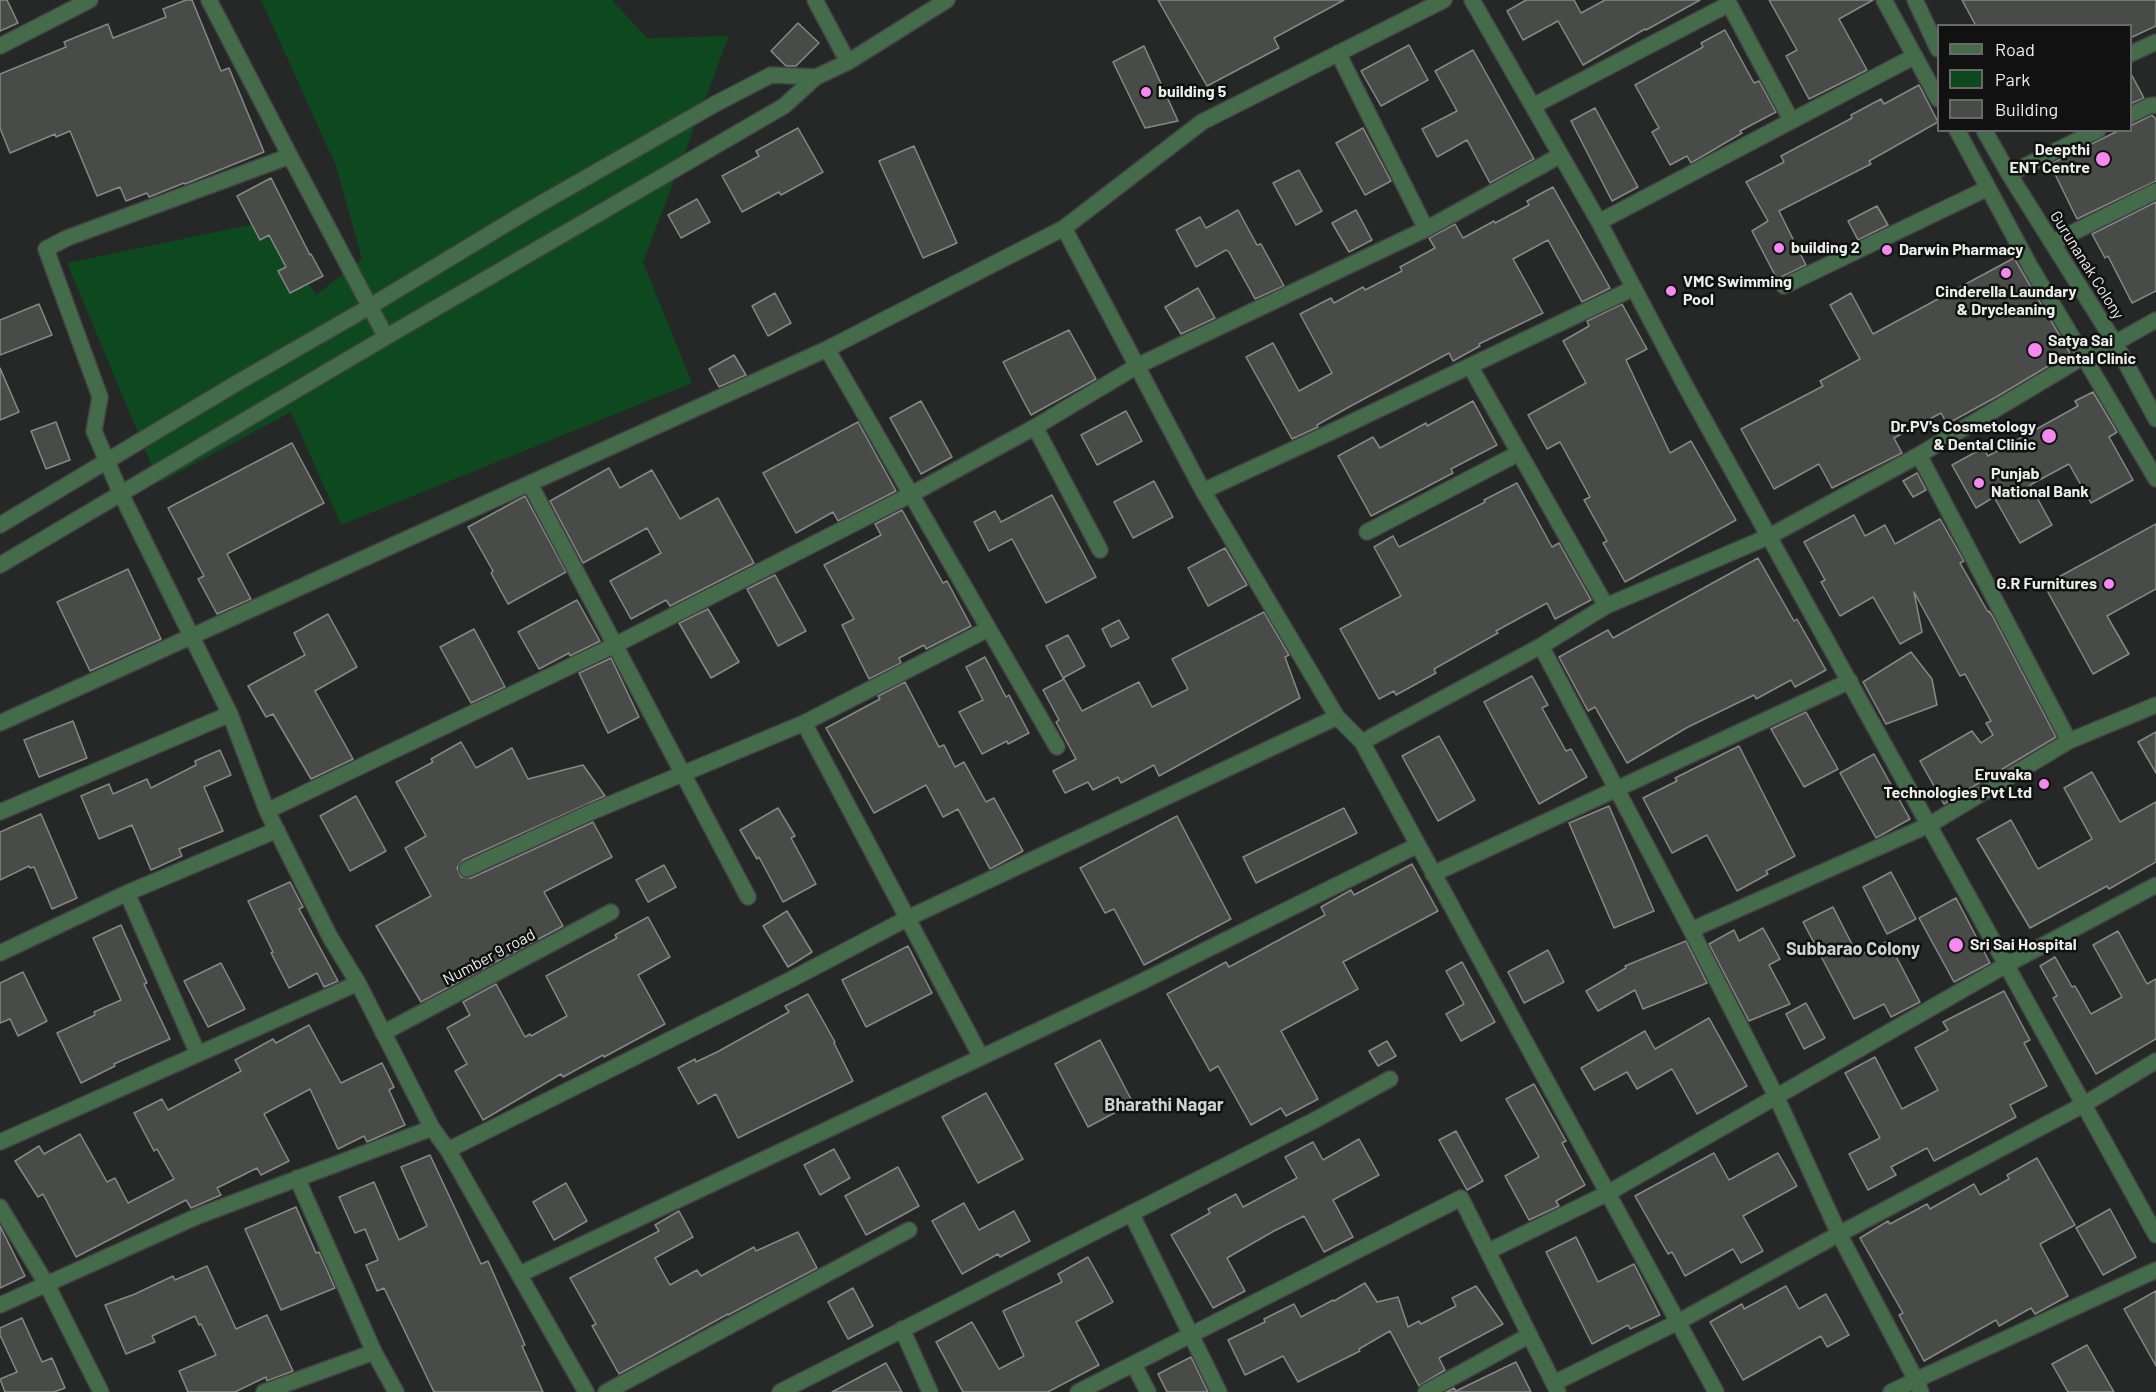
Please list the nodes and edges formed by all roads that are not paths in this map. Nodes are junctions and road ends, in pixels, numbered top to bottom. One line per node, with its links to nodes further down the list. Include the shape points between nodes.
1 (90, 0): 11 (street)
2 (209, 0): 27 (street)
3 (816, 0): 16 (street)
4 (947, 0): 16 (street)
5 (1444, 0): 13 (street)
6 (1472, 0): 20 (street)
7 (1884, 0): 15 (street)
8 (1915, 0): 12 (street)
9 (1728, 2): 20 (street); 22 (street)
10 (2156, 42): 14 (street)
11 (0, 46)
12 (1937, 47)
13 (1338, 53): 32 (street, via 1202,122); 33 (street)
14 (2132, 53)
15 (1915, 56): 18 (street); 22 (street)
16 (848, 62): 17 (street)
17 (816, 77): 37 (street, via 771,75 526,212); 39 (street, via 784,106)
18 (1937, 97)
19 (2156, 105): 21 (street)
20 (1533, 106): 26 (street)
21 (2132, 114)
22 (1791, 120): 31 (street)
23 (1957, 132): 29 (street)
24 (1985, 132): 28 (street, Gurunanak Colony)
25 (2094, 132): 28 (street)
26 (1561, 155): 31 (street); 33 (street)
27 (290, 156): 37 (street); 49 (street, via 46,249 100,397 94,431)
28 (2009, 174): 34 (street, Gurunanak Colony)
29 (1988, 188): 35 (street); 42 (street)
30 (2156, 190): 34 (street)
31 (1599, 222): 36 (street)
32 (1064, 228): 41 (street); 43 (street)
33 (1426, 229): 43 (street)
34 (2052, 243): 40 (street, Gurunanak Colony)
35 (1784, 286)
36 (1634, 288): 44 (street); 57 (street)
37 (369, 307): 39 (street); 49 (street)
38 (2156, 320): 40 (street)
39 (386, 337): 53 (street)
40 (2115, 343): 42 (street); 45 (street, Gurunanak Colony)
41 (827, 350): 51 (street); 54 (street)
42 (2083, 357): 48 (street); 50 (street)
43 (1137, 366): 46 (street); 52 (street)
44 (1470, 366): 47 (street); 52 (street)
45 (2156, 419)
46 (1035, 427): 54 (street); 58 (street)
47 (1519, 453): 56 (street); 60 (street)
48 (1919, 454): 57 (street); 71 (street)
49 (106, 461): 53 (street); 55 (street)
50 (2156, 479)
51 (530, 484): 62 (street); 63 (street)
52 (1203, 491): 68 (street)
53 (121, 494): 59 (street); 62 (street)
54 (910, 495): 61 (street); 63 (street)
55 (0, 525)
56 (1367, 532)
57 (1770, 536): 60 (street); 65 (street)
58 (1100, 550)
59 (0, 565)
60 (1606, 606): 64 (street)
61 (988, 629): 70 (street); 73 (street)
62 (190, 637): 67 (street); 69 (street)
63 (615, 645): 74 (street); 76 (street)
64 (1540, 645): 72 (street); 75 (street)
65 (1850, 681): 75 (street); 78 (street)
66 (2156, 705): 71 (street)
67 (230, 714): 76 (street); 77 (street)
68 (1337, 717): 72 (street); 87 (street)
69 (0, 723)
70 (804, 723): 74 (street); 87 (street)
71 (2068, 741): 78 (street)
72 (1362, 742): 80 (street)
73 (1057, 747)
74 (683, 773): 81 (street); 85 (street)
75 (1616, 789): 82 (street); 88 (street)
76 (267, 811): 79 (street)
77 (0, 812)
78 (1929, 825): 88 (street); 90 (street)
79 (277, 830): 84 (street); 91 (street, via 330,937)
80 (1418, 845): 82 (street); 94 (street)
81 (468, 869)
82 (1433, 874): 103 (street)
83 (2156, 885): 90 (street)
84 (127, 892): 89 (street); 93 (street)
85 (748, 897)
86 (611, 912): 92 (street, Number 9 road)
87 (908, 918): 94 (street); 101 (street)
88 (1691, 930): 97 (street)
89 (0, 953)
90 (2006, 965): 97 (street); 98 (street)
91 (358, 983): 92 (street); 93 (street)
92 (383, 1033): 99 (street)
93 (198, 1054): 100 (street)
94 (981, 1057): 111 (street)
95 (2156, 1061): 98 (street)
96 (1390, 1079): 105 (street)
97 (1776, 1096): 103 (street); 107 (street)
98 (2083, 1106): 107 (street); 108 (street)
99 (432, 1128): 101 (street); 102 (street)
100 (0, 1142)
101 (448, 1150): 111 (street)
102 (297, 1178): 112 (street, via 198,1216); 118 (street)
103 (1608, 1193): 109 (street); 114 (street)
104 (0, 1207): 112 (street)
105 (1131, 1214): 115 (street); 116 (street)
106 (909, 1230): 126 (street)
107 (1839, 1234): 114 (street); 120 (street)
108 (2156, 1235)
109 (1489, 1251): 116 (street, via 1461,1198); 117 (street)
110 (2156, 1270): 120 (street)
111 (520, 1274): 125 (street)
112 (47, 1285): 113 (street); 122 (street)
113 (0, 1305)
114 (1678, 1322): 121 (street); 133 (street)
115 (902, 1329): 127 (street); 128 (street)
116 (1192, 1335): 119 (street); 131 (street)
117 (1528, 1336): 121 (street); 132 (street)
118 (374, 1352): 123 (street); 124 (street)
119 (1134, 1365): 129 (street); 130 (street)
120 (1919, 1386): 134 (street)
121 (1556, 1388)
122 (100, 1392)
123 (264, 1392)
124 (396, 1392)
125 (586, 1392)
126 (606, 1392)
127 (780, 1392)
128 (930, 1392)
129 (1078, 1392)
130 (1148, 1392)
131 (1219, 1392)
132 (1426, 1392)
133 (1716, 1392)
134 (1891, 1392)

